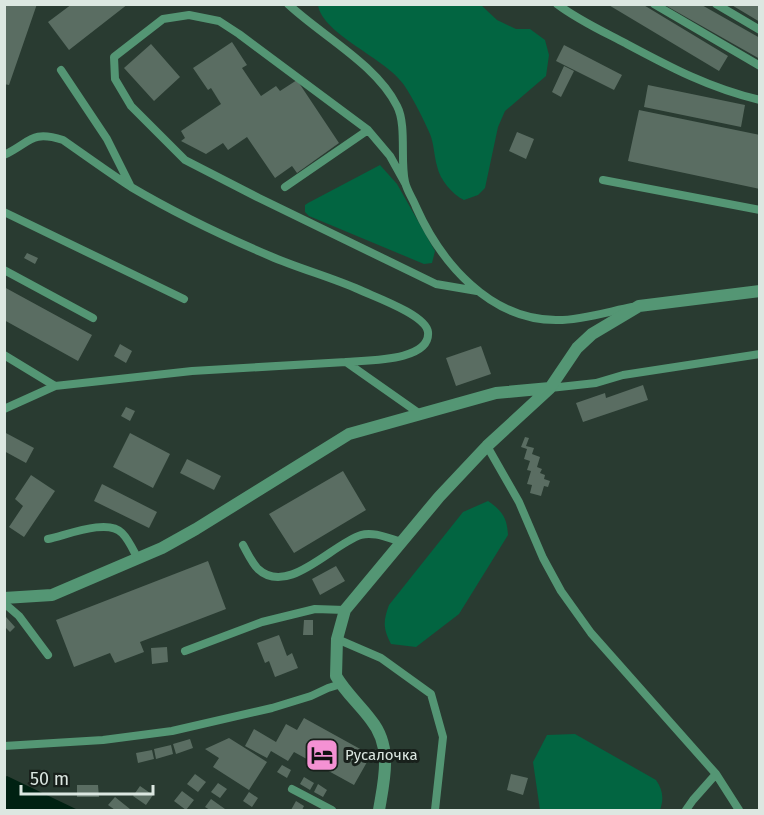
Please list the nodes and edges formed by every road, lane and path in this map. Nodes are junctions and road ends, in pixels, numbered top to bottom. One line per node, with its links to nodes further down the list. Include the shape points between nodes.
1 (288, 4): 12 (lane, via 389,91 399,108)
2 (557, 4): 8 (lane, via 686,76 728,93)
3 (654, 4): 6 (lane)
4 (716, 4): 5 (lane)
5 (759, 30)
6 (759, 66)
7 (61, 70): 13 (lane, via 108,139)
8 (759, 100)
9 (368, 130): 12 (lane, via 390,156); 14 (lane); 18 (lane, via 219,21 189,15 162,19 114,57 116,79 131,106 185,160 436,284)
10 (4, 155): 13 (lane, via 35,136 51,136 63,140)
11 (603, 180): 15 (lane)
12 (405, 183): 18 (lane, via 441,254)
13 (130, 186): 25 (lane, via 271,257 398,307 420,320 429,333 426,343 404,357)
14 (285, 186)
15 (759, 210)
16 (4, 212): 20 (lane)
17 (4, 270): 22 (lane)
18 (477, 291): 21 (lane, via 523,316 557,321)
19 (759, 291): 21 (street)
20 (184, 299)
21 (639, 306): 27 (street, via 605,324 577,348)
22 (93, 318)
23 (759, 354): 27 (lane)
24 (4, 355): 26 (lane)
25 (346, 362): 26 (lane, via 192,371); 29 (lane)
26 (55, 386): 28 (lane)
27 (550, 388): 29 (street, via 496,393); 30 (street)
28 (4, 409)
29 (420, 414): 34 (street, via 350,434 196,529)
30 (487, 446): 32 (street); 42 (lane, via 519,502 543,558 573,608)
31 (48, 539): 34 (lane, via 110,526 122,532)
32 (402, 542): 33 (lane, via 373,534 361,535 294,575 276,578 258,569); 36 (street)
33 (243, 545)
34 (138, 559): 35 (street, via 52,595)
35 (4, 600): 39 (lane)
36 (345, 610): 37 (street); 38 (lane, via 315,609 262,622)
37 (337, 639): 40 (street, via 336,676); 46 (lane, via 381,658 431,694 443,737)
38 (185, 651)
39 (48, 655)
40 (341, 684): 41 (lane, via 272,708 172,731); 45 (street, via 374,722 381,740 387,761)
41 (4, 746)
42 (716, 774): 47 (lane); 48 (lane)
43 (292, 789): 44 (lane)
44 (332, 810)
45 (379, 810)
46 (435, 810)
47 (686, 810)
48 (739, 810)

